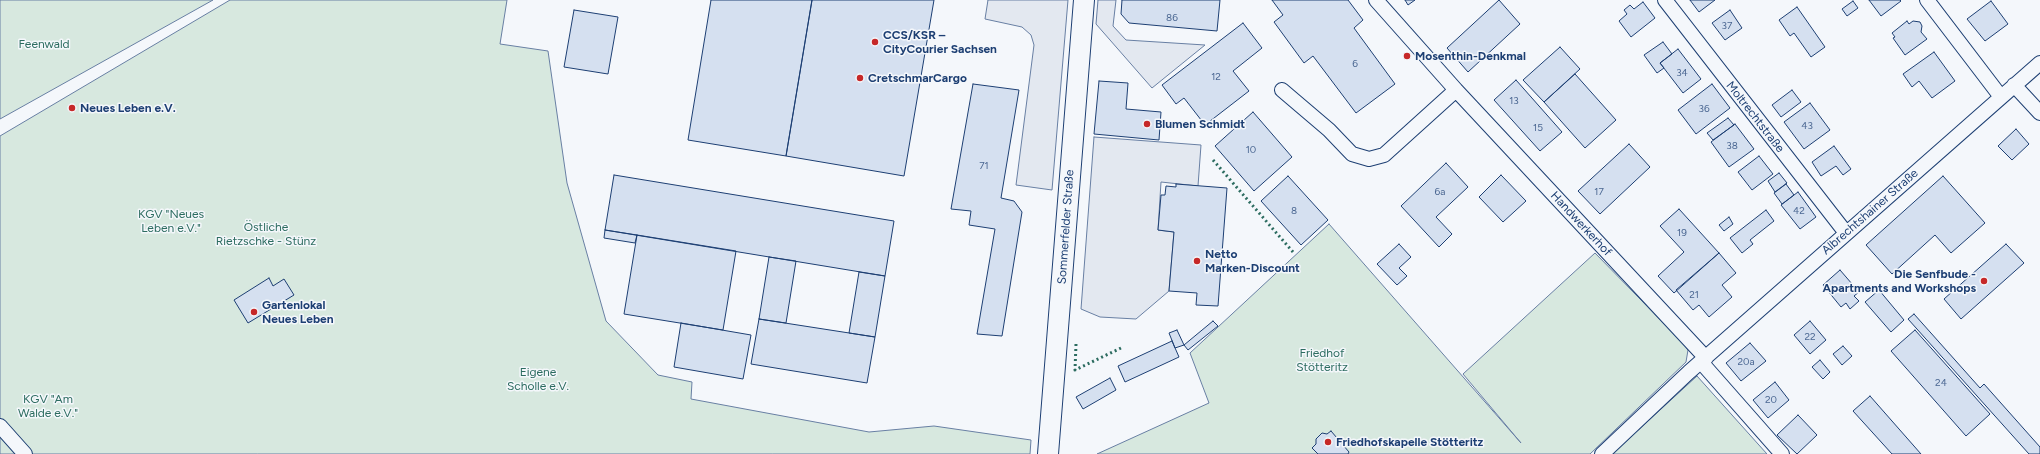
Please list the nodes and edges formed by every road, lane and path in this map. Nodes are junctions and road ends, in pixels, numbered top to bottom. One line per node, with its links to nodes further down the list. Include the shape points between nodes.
1 (1084, 0): 15 (main road, Sommerfelder Straße)
2 (1376, 0): 8 (street, Handwerkerhof)
3 (1665, 0): 11 (street, Moltrechtstraße)
4 (1927, 0): 9 (street)
5 (2040, 63): 6 (street, Albrechtshainer Straße)
6 (2014, 85): 9 (street, Albrechtshainer Straße); 10 (street)
7 (1282, 90): 8 (street, via 1329,130 1352,154 1369,159 1384,155)
8 (1456, 90): 12 (street, Handwerkerhof)
9 (2001, 97): 11 (street, Albrechtshainer Straße)
10 (2040, 112)
11 (1846, 233): 12 (street, Albrechtshainer Straße)
12 (1704, 360): 16 (street, Albrechtshainer Straße); 17 (street)
13 (0, 426): 14 (street)
14 (25, 454)
15 (1048, 454)
16 (1602, 454)
17 (1782, 454)

